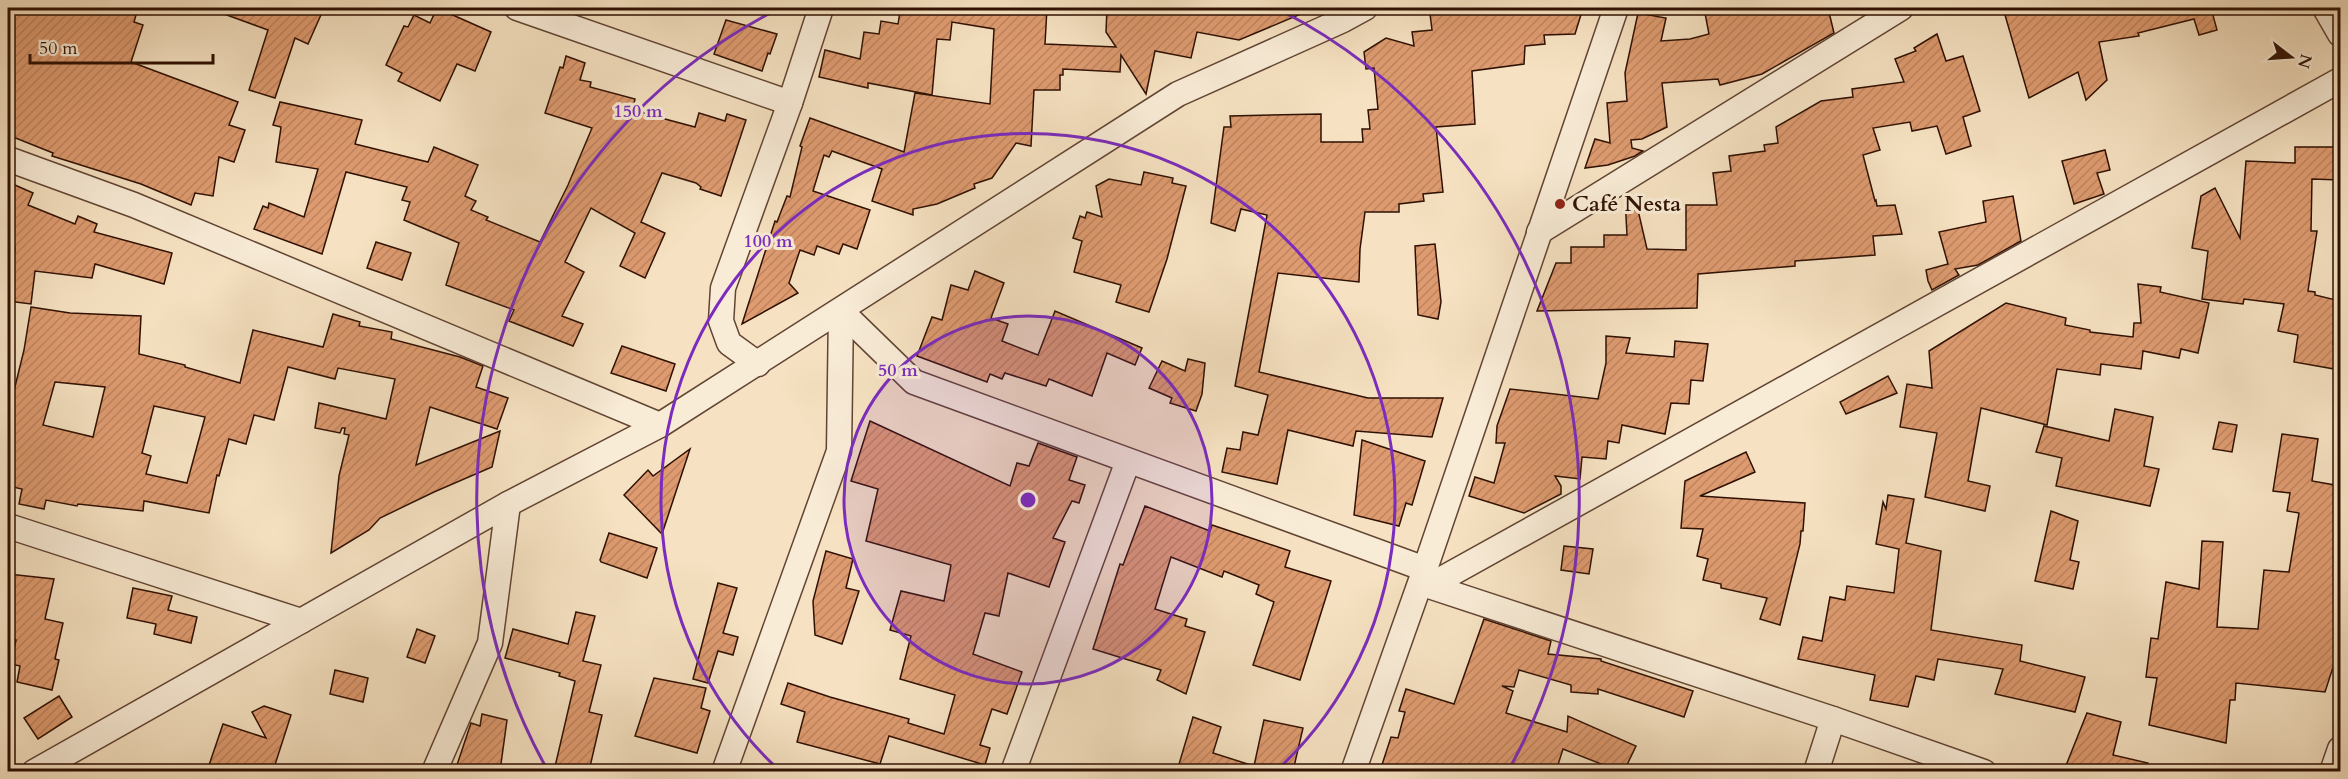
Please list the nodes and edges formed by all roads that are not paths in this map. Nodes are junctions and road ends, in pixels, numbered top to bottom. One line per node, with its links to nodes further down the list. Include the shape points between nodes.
1 (517, 8): 9 (street)
2 (821, 8): 9 (street)
3 (1365, 8): 12 (street, via 1178,94)
4 (1616, 8): 11 (street)
5 (1901, 8): 11 (street)
6 (2325, 8): 7 (street)
7 (2340, 33)
8 (2340, 80): 18 (street)
9 (790, 103): 13 (street, via 723,288 721,321 729,344)
10 (8, 159): 14 (street, via 134,205)
11 (1539, 232): 18 (street)
12 (841, 310): 13 (street); 15 (street, via 914,382); 24 (street, via 838,451)
13 (758, 364): 14 (street)
14 (660, 425): 16 (street)
15 (1128, 461): 18 (street); 25 (street)
16 (508, 504): 19 (street); 23 (street, via 490,643)
17 (8, 526): 19 (street)
18 (1427, 578): 20 (street); 26 (street)
19 (302, 621): 22 (street)
20 (1833, 719): 27 (street); 28 (street)
21 (2340, 749): 29 (street)
22 (34, 771)
23 (434, 771)
24 (724, 771)
25 (1013, 771)
26 (1353, 771)
27 (1816, 771)
28 (1984, 771)
29 (2332, 771)

